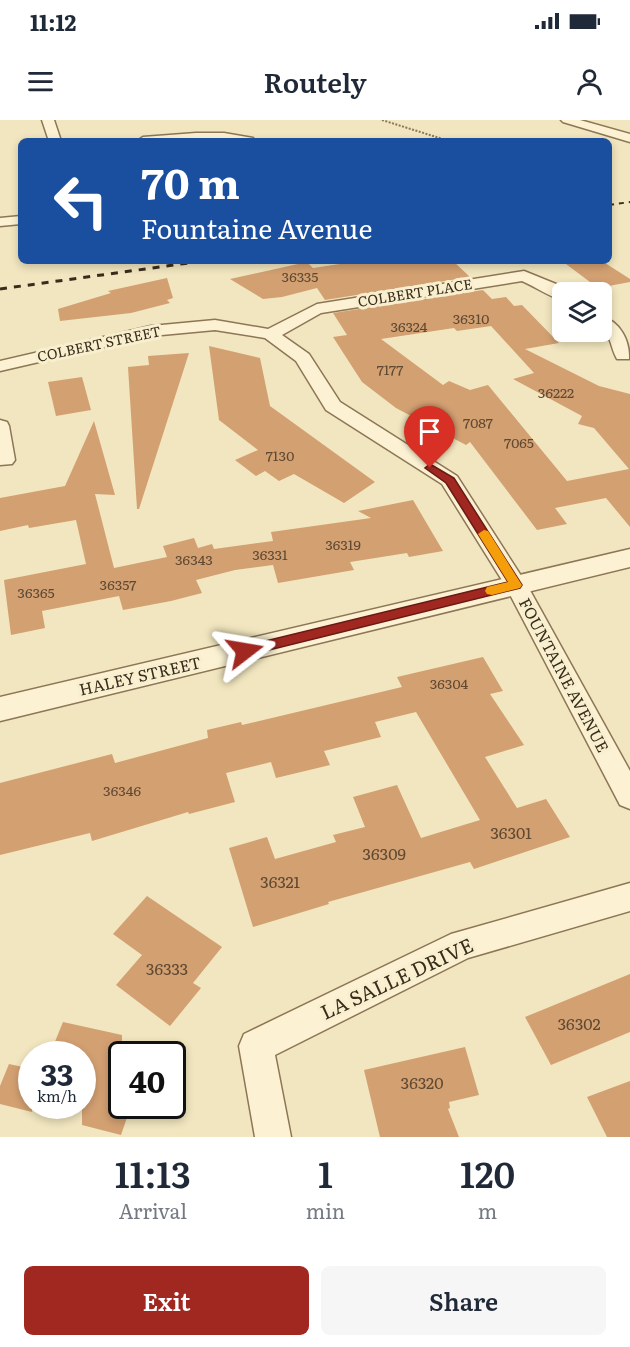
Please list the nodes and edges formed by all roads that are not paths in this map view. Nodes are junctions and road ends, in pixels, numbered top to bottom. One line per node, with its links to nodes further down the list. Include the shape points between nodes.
1 (48, 120): 3 (street)
2 (567, 120): 6 (street)
3 (54, 138)
4 (172, 138): 5 (street)
5 (238, 138)
6 (630, 138)
7 (18, 220): 8 (street)
8 (0, 222)
9 (552, 288): 11 (street, COLBERT PLACE, via 524,276 317,309)
10 (612, 329): 12 (street)
11 (270, 334): 13 (street, COLBERT STREET, via 215,325 152,331); 17 (street, FOUNTAINE AVENUE, via 303,358 333,406 450,480)
12 (623, 355)
13 (0, 366)
14 (0, 426): 15 (street)
15 (5, 460)
16 (630, 558): 17 (street, HALEY STREET)
17 (516, 585): 18 (street, HALEY STREET); 19 (street, FOUNTAINE AVENUE)
18 (0, 709)
19 (630, 797)
20 (630, 897): 21 (street, LA SALLE DRIVE, via 462,945 256,1046)
21 (273, 1137)

